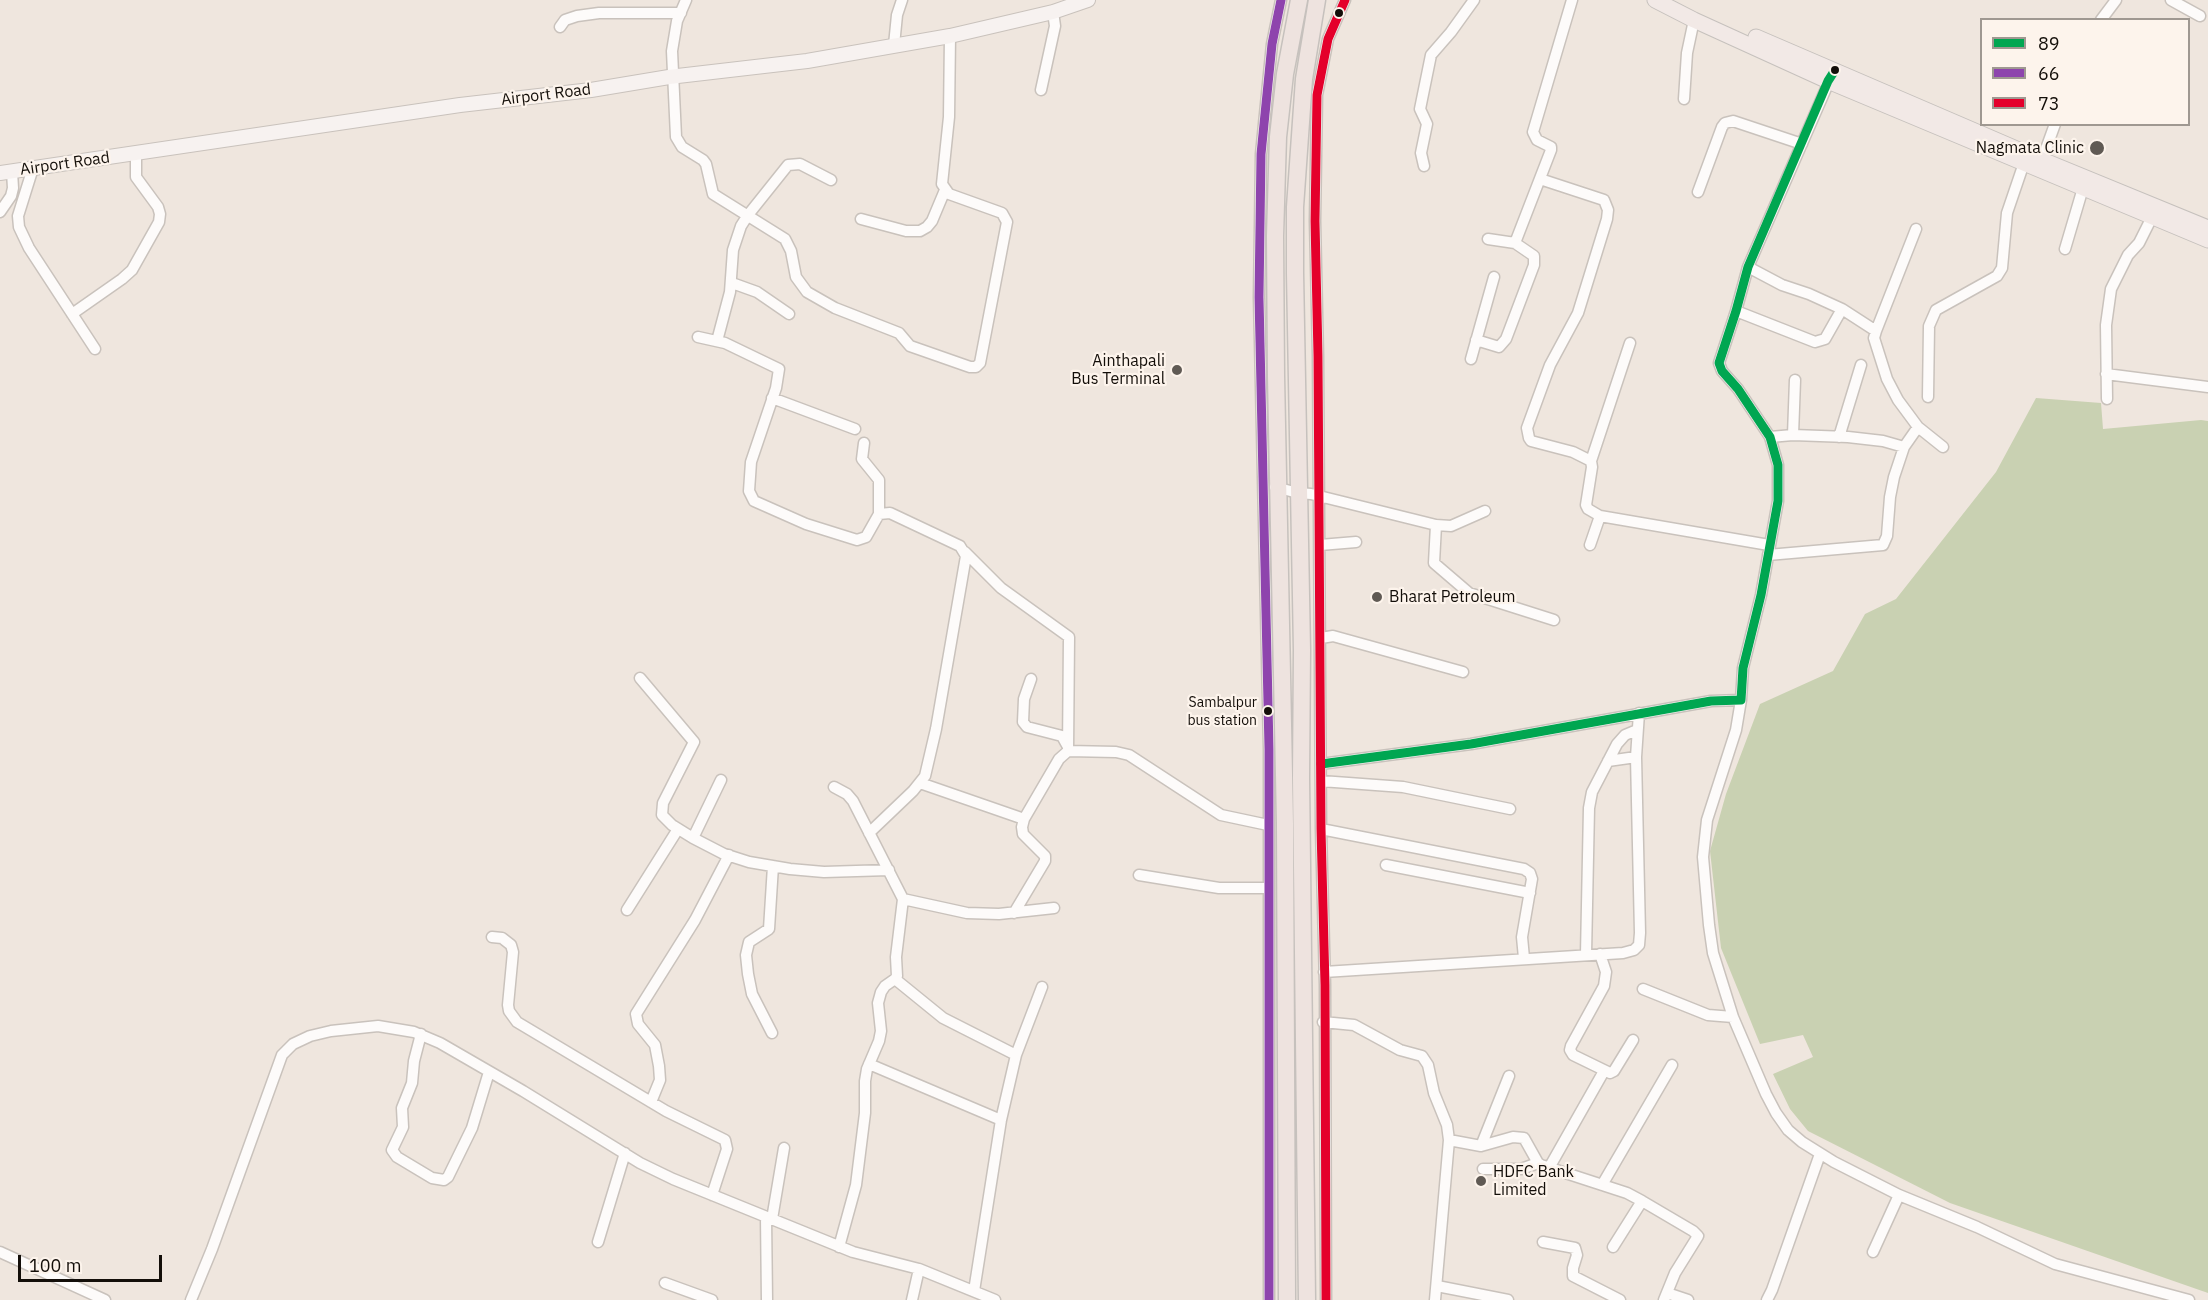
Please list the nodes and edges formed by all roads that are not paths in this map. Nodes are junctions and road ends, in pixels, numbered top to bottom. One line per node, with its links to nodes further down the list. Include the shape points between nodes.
1 (686, 0): 15 (street)
2 (902, 0): 21 (street)
3 (1088, 0): 14 (main road, Airport Road)
4 (1281, 0): 79 (street, via 1272,44 1261,154)
5 (1299, 0): 80 (highway, via 1278,137 1275,248)
6 (1317, 0): 81 (highway, via 1304,79 1295,207)
7 (1345, 0): 82 (street, via 1328,39 1317,95)
8 (1474, 0): 31 (street, via 1431,55 1420,109 1427,124)
9 (1572, 0): 34 (street, via 1533,132 1537,140 1551,147)
10 (1655, 0): 18 (main road)
11 (1677, 0): 22 (main road)
12 (2116, 0): 17 (street)
13 (2171, 0): 16 (street)
14 (1053, 12): 20 (main road, Airport Road); 24 (street, via 1055,26)
15 (681, 13): 19 (street, via 578,16 565,20); 23 (street, via 673,44)
16 (2200, 16)
17 (2102, 18)
18 (1694, 20): 22 (main road); 25 (street)
19 (560, 27)
20 (950, 36): 21 (main road, Airport Road); 37 (street, via 949,117 942,178)
21 (894, 45): 23 (main road, Airport Road, via 807,61)
22 (1832, 75): 27 (street); 29 (main road); 30 (main road)
23 (674, 77): 28 (main road, Airport Road); 40 (street, via 679,143 706,164 713,194)
24 (1041, 90)
25 (1684, 99)
26 (2054, 126): 29 (street)
27 (1802, 144): 38 (street, via 1733,122 1725,123); 49 (street)
28 (136, 153): 32 (main road, Airport Road); 54 (street, via 136,177 158,207 159,222 132,270)
29 (2042, 160): 43 (main road)
30 (2024, 163): 36 (main road); 67 (street, via 2007,213 2002,268 1997,276 1936,310 1929,326)
31 (1424, 166)
32 (33, 168): 33 (main road, Airport Road); 54 (street, via 18,216 19,227)
33 (6, 172): 39 (street, via 13,188)
34 (1540, 179): 47 (street); 78 (street, via 1604,200 1608,210 1578,313 1550,365 1527,428 1531,441)
35 (831, 180): 40 (street, via 800,164 788,165)
36 (2083, 188): 41 (main road); 48 (street)
37 (945, 190): 40 (street, via 1002,213 1007,222 980,363 976,367 914,348 895,331 835,308 807,292 796,277 785,239); 42 (street, via 932,221 920,231)
38 (1698, 192)
39 (0, 212)
40 (748, 215): 51 (street, via 733,250)
41 (2152, 217): 46 (main road); 64 (street, via 2111,289)
42 (861, 219)
43 (2208, 228)
44 (1916, 229): 56 (street)
45 (1488, 239): 47 (street)
46 (2208, 240)
47 (1515, 243): 58 (street, via 1534,256 1534,265 1506,339 1499,347)
48 (2066, 249)
49 (1748, 267): 52 (street); 53 (street)
50 (1494, 277): 58 (street)
51 (732, 283): 55 (street, via 757,292); 59 (street)
52 (1842, 309): 53 (street, via 1825,339 1815,342); 56 (street)
53 (1736, 311): 73 (street, via 1719,363)
54 (72, 314): 61 (street)
55 (789, 314)
56 (1876, 331): 70 (street, via 1874,339 1887,379)
57 (698, 336): 59 (street)
58 (1476, 340): 62 (street)
59 (717, 341): 68 (street, via 779,369)
60 (1630, 343): 78 (street)
61 (94, 349)
62 (1471, 359)
63 (1861, 365): 74 (street)
64 (2106, 374): 66 (street); 69 (street)
65 (1795, 380): 72 (street)
66 (2208, 387)
67 (1928, 397)
68 (772, 398): 71 (street); 84 (street, via 748,479 752,499 806,524 857,540 866,537)
69 (2107, 399)
70 (1917, 427): 76 (street); 77 (street)
71 (855, 429)
72 (1793, 435): 73 (street); 74 (street)
73 (1770, 437): 90 (street, via 1778,465 1778,501)
74 (1839, 437): 76 (street)
75 (864, 443): 84 (street, via 862,459 879,480)
76 (1904, 447): 90 (street, via 1894,477 1883,545)
77 (1943, 447)
78 (1591, 461): 85 (street, via 1586,505)
79 (1263, 482): 80 (street); 110 (street)
80 (1279, 489): 81 (street); 178 (highway)
81 (1298, 493): 82 (street); 179 (highway)
82 (1319, 496): 86 (street); 88 (street)
83 (1485, 511): 86 (street, via 1451,526)
84 (879, 514): 91 (street, via 896,515)
85 (1600, 516): 89 (street); 90 (street)
86 (1436, 525): 92 (street, via 1434,563 1469,593)
87 (1356, 542): 88 (street)
88 (1320, 545): 93 (street)
89 (1590, 545)
90 (1768, 550): 97 (street, via 1743,668)
91 (965, 552): 100 (street, via 1001,588 1069,637); 106 (street, via 936,729)
92 (1554, 620)
93 (1321, 638): 94 (street, via 1333,636); 103 (street)
94 (1463, 672)
95 (640, 678): 112 (street, via 694,742 663,803 665,820)
96 (1031, 679): 100 (street, via 1024,699 1023,722 1027,727 1062,736)
97 (1741, 700): 98 (street, via 1711,700); 134 (street, via 1736,730 1707,820 1703,857 1713,953)
98 (1639, 712): 99 (street); 103 (street, via 1471,744)
99 (1637, 730): 101 (street); 102 (street, via 1625,735)
100 (1068, 751): 109 (street, via 1059,759); 110 (street, via 1130,755 1221,815)
101 (1636, 757): 102 (street); 128 (street, via 1639,945 1623,953)
102 (1608, 761): 127 (street, via 1592,792 1589,808)
103 (1321, 764): 105 (street)
104 (721, 780): 114 (street)
105 (1321, 781): 108 (street, via 1403,787); 111 (street)
106 (920, 783): 109 (street); 113 (street)
107 (834, 788): 113 (street, via 853,801)
108 (1510, 809)
109 (1024, 819): 125 (street, via 1023,834 1045,856 1045,861)
110 (1268, 825): 120 (street)
111 (1321, 829): 121 (street, via 1524,869 1532,879); 130 (street)
112 (678, 830): 114 (street); 124 (street)
113 (869, 833): 118 (street)
114 (693, 838): 115 (street)
115 (729, 855): 117 (street); 145 (street, via 695,920 636,1014 638,1024 655,1045 659,1066 660,1080)
116 (1386, 865): 121 (street)
117 (773, 866): 118 (street, via 824,872); 136 (street, via 769,929 749,942 746,955 752,994)
118 (889, 870): 122 (street)
119 (1139, 874): 120 (street, via 1219,888)
120 (1268, 888): 177 (street)
121 (1530, 893): 129 (street, via 1522,937)
122 (903, 899): 125 (street, via 967,913); 131 (street)
123 (1054, 908): 125 (street)
124 (627, 910)
125 (1014, 913)
126 (492, 937): 145 (street, via 502,938 513,952 508,1005 512,1017)
127 (1586, 954): 128 (street); 129 (street)
128 (1600, 954): 142 (street, via 1606,972 1604,986 1570,1050)
129 (1524, 958): 130 (street)
130 (1324, 972): 135 (street)
131 (895, 979): 139 (street, via 953,1024); 140 (street, via 880,992 881,1031)
132 (1042, 987): 139 (street)
133 (1643, 989): 134 (street, via 1708,1015)
134 (1733, 1017): 151 (street, via 1776,1113 1788,1130)
135 (1323, 1022): 147 (street, via 1354,1025 1400,1050 1422,1056); 180 (street)
136 (772, 1033)
137 (421, 1034): 143 (street); 143 (street, via 412,1083 402,1108 403,1127 392,1150 432,1178 448,1177 472,1128); 172 (street, via 378,1026 331,1031 302,1039 282,1055)
138 (1633, 1040): 142 (street, via 1614,1071)
139 (1016, 1055): 146 (street)
140 (869, 1064): 146 (street); 162 (street, via 856,1185)
141 (1671, 1065): 155 (street)
142 (1604, 1071): 153 (street)
143 (489, 1072): 150 (street)
144 (1509, 1076): 148 (street)
145 (651, 1102): 156 (street, via 725,1140 727,1149)
146 (1001, 1120): 169 (street)
147 (1449, 1140): 148 (street); 168 (street)
148 (1481, 1146): 152 (street, via 1524,1138)
149 (784, 1148): 159 (street)
150 (625, 1153): 156 (street); 160 (street)
151 (1820, 1154): 157 (street); 185 (street)
152 (1538, 1163): 153 (street); 154 (street, via 1521,1169)
153 (1550, 1168): 155 (street)
154 (1483, 1169)
155 (1602, 1185): 158 (street)
156 (712, 1195): 159 (street)
157 (1899, 1195): 165 (street); 186 (street, via 2055,1264)
158 (1642, 1201): 163 (street); 170 (street, via 1698,1236)
159 (769, 1218): 162 (street); 174 (street)
160 (598, 1242)
161 (1543, 1242): 183 (street, via 1575,1248 1573,1276)
162 (839, 1247): 166 (street)
163 (1613, 1247)
164 (0, 1252): 171 (street)
165 (1873, 1252)
166 (919, 1269): 169 (street); 175 (street)
167 (665, 1283): 173 (street)
168 (1437, 1286): 181 (street); 182 (street)
169 (974, 1292): 176 (street)
170 (1666, 1296): 184 (street)
171 (105, 1300)
172 (191, 1300)
173 (712, 1300)
174 (767, 1300)
175 (912, 1300)
176 (995, 1300)
177 (1269, 1300)
178 (1287, 1300)
179 (1307, 1300)
180 (1326, 1300)
181 (1435, 1300)
182 (1508, 1300)
183 (1620, 1300)
184 (1688, 1300)
185 (1767, 1300)
186 (2188, 1300)

